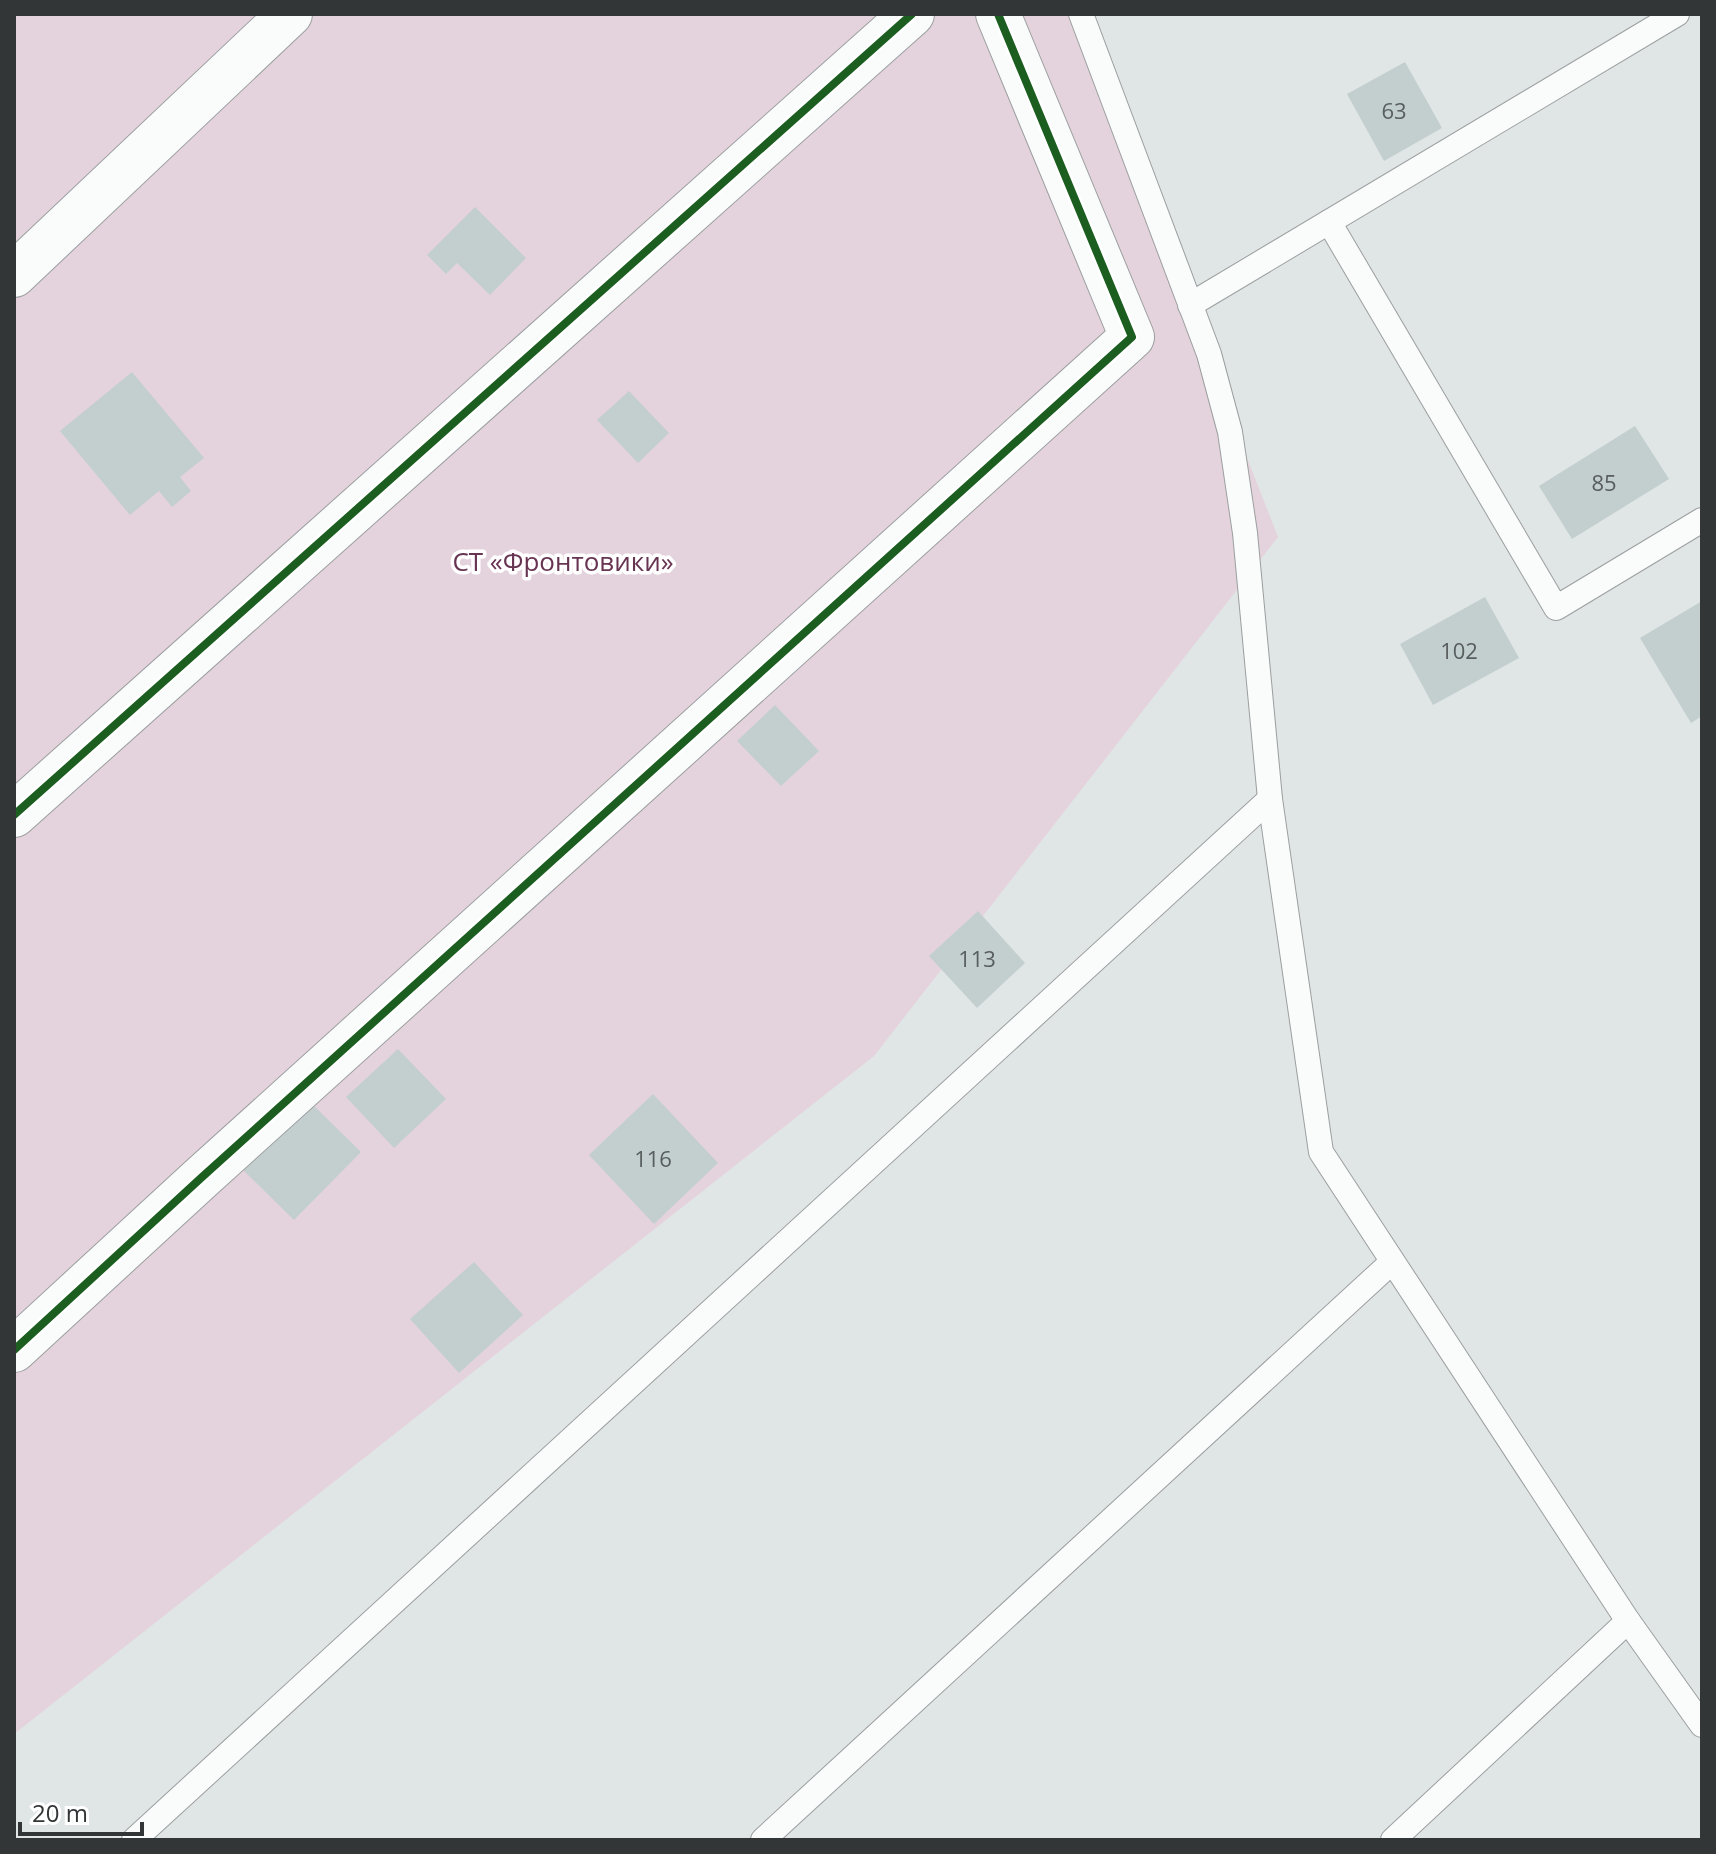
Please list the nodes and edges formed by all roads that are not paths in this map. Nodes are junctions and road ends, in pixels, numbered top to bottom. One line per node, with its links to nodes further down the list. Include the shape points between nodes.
1 (290, 14): 7 (street)
2 (912, 14): 11 (street)
3 (998, 14): 13 (street, via 1132,337)
4 (1081, 14): 8 (lane)
5 (1677, 14): 6 (lane)
6 (1329, 222): 8 (lane); 9 (lane, via 1556,608)
7 (14, 275)
8 (1190, 305): 10 (lane, via 1230,432)
9 (1702, 520)
10 (1270, 799): 12 (lane, via 1321,1152); 16 (lane)
11 (14, 815)
12 (1392, 1262): 14 (lane); 17 (lane)
13 (14, 1350)
14 (1628, 1621): 15 (lane); 18 (lane)
15 (1702, 1725)
16 (134, 1840)
17 (763, 1840)
18 (1393, 1840)

